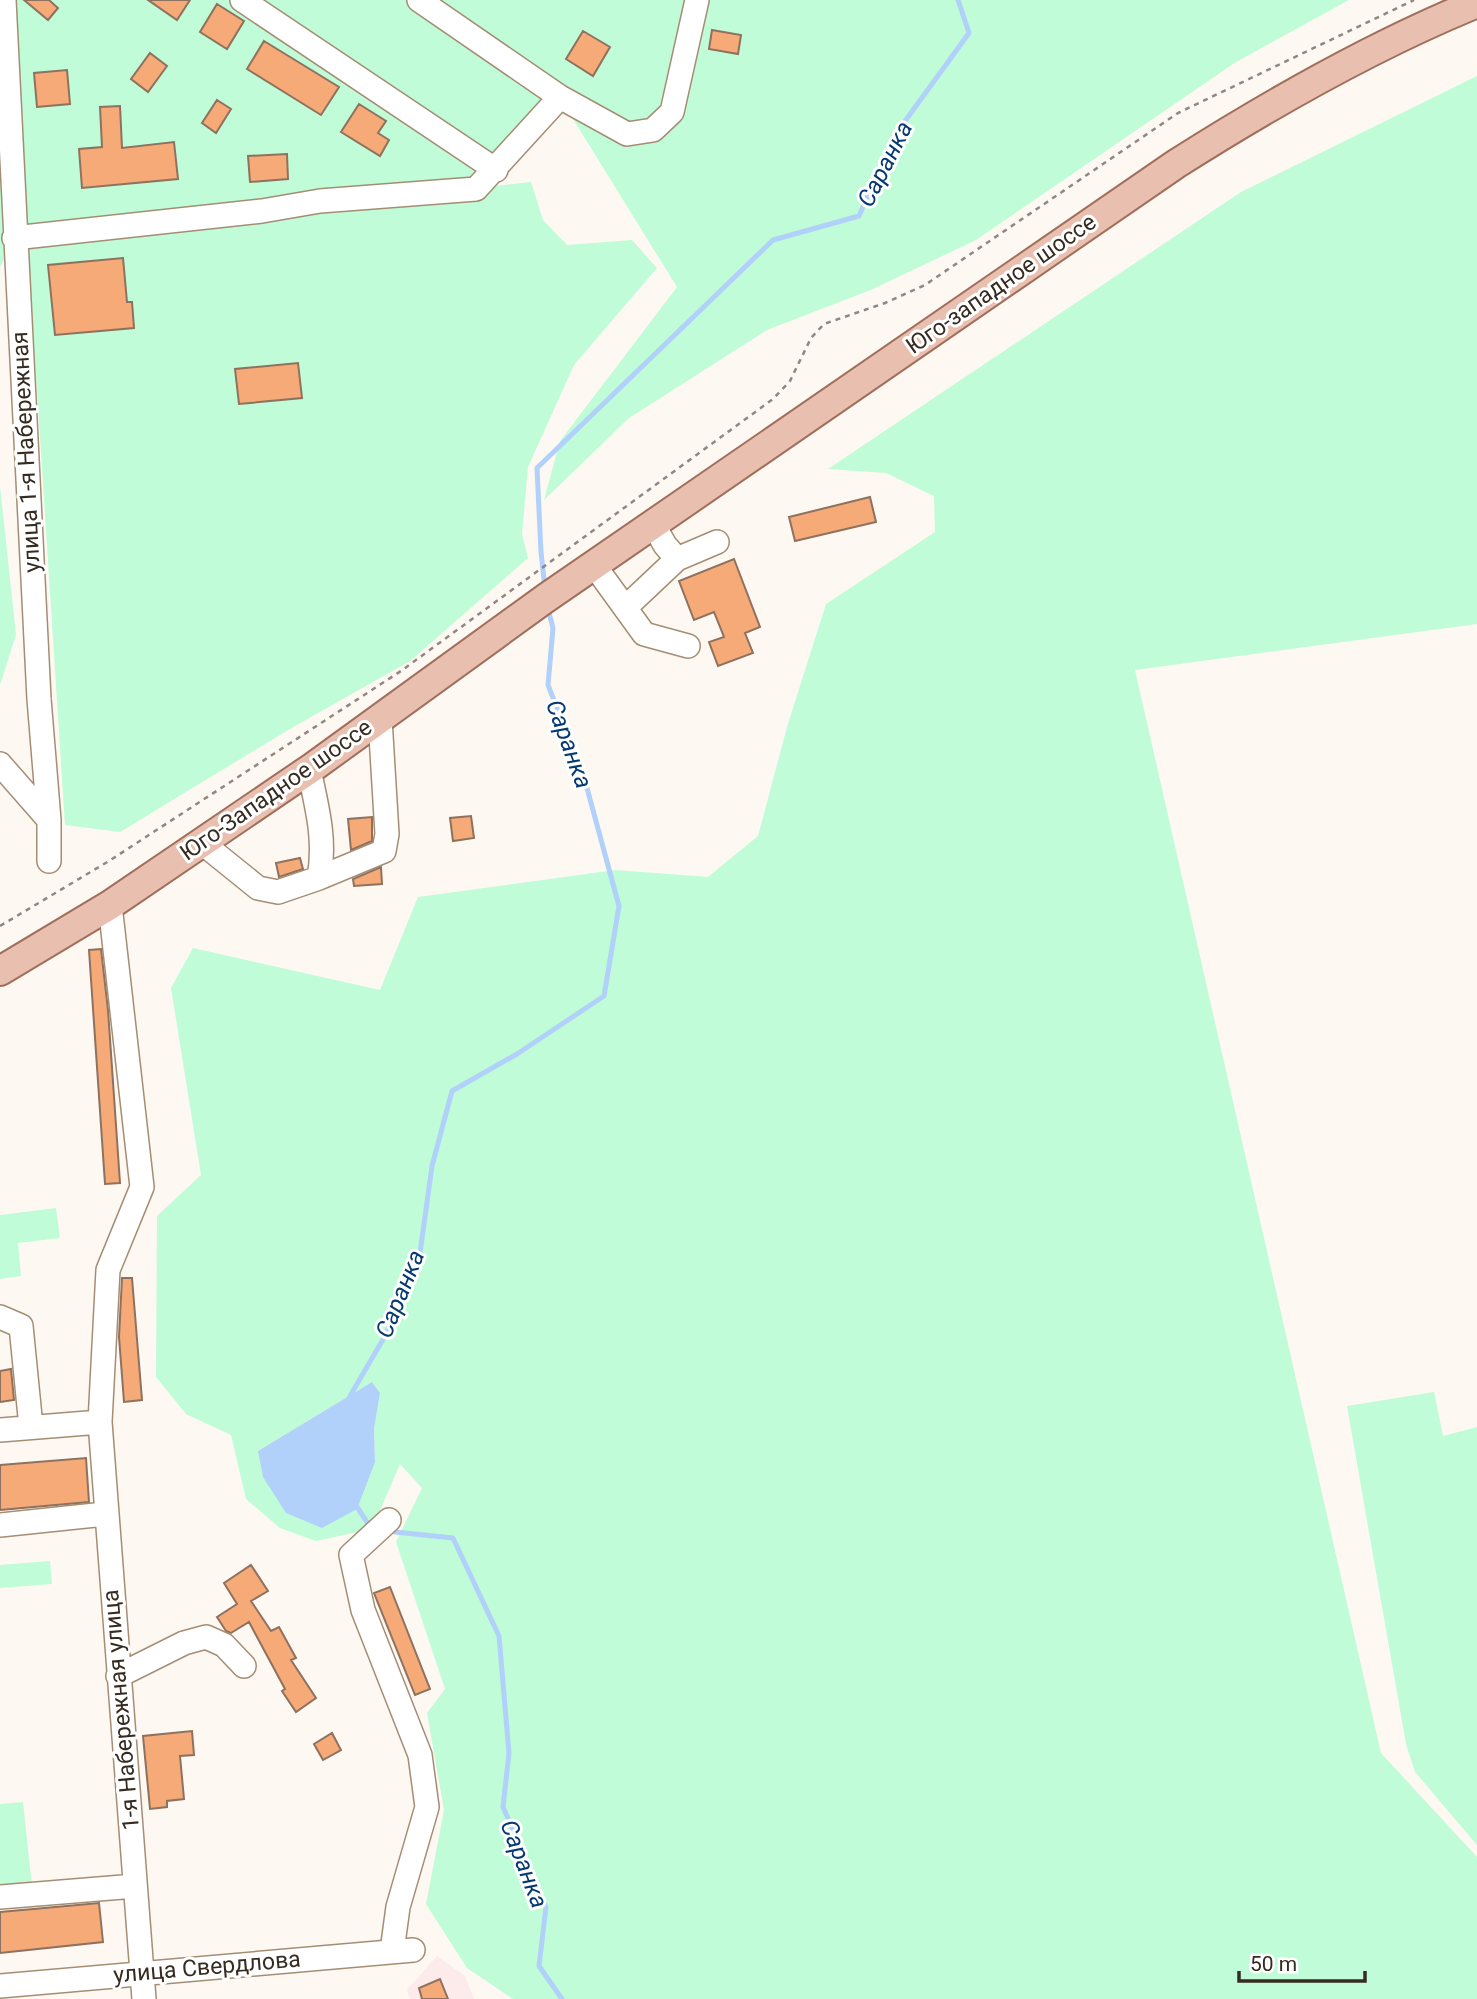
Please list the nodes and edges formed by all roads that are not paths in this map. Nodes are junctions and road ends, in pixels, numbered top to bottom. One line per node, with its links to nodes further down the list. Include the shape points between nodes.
1 (4, 0): 8 (street, улица 1-я Набережная)
2 (242, 0): 7 (street)
3 (419, 0): 6 (street)
4 (697, 0): 6 (street, via 672,112 653,130 627,134)
5 (1477, 3): 10 (main road, Юго-западное шоссе, via 1266,107 1187,156)
6 (560, 97): 7 (street)
7 (496, 170): 8 (street, via 477,189 320,201)
8 (14, 238): 9 (street, улица 1-я Набережная)
9 (10, 305): 20 (street, улица 1-я Набережная)
10 (653, 524): 12 (street); 13 (main road, Юго-западное шоссе)
11 (717, 542): 12 (street)
12 (677, 559): 15 (street)
13 (594, 565): 14 (main road, Юго-западное шоссе); 15 (street)
14 (546, 598): 17 (main road, Юго-Западное шоссе)
15 (625, 608): 16 (street, via 643,634)
16 (688, 646)
17 (380, 719): 19 (main road, Юго-Западное шоссе); 23 (street, via 384,850)
18 (0, 764): 20 (street)
19 (309, 770): 21 (main road, Юго-Западное шоссе); 23 (street, via 323,854)
20 (49, 820): 22 (street, улица 1-я Набережная)
21 (201, 842): 23 (street, via 258,888 278,892); 24 (main road, Юго-Западное шоссе)
22 (49, 861)
23 (319, 878)
24 (110, 905): 25 (main road, Юго-Западное шоссе); 27 (street, 1-я Набережная улица, via 142,1187 107,1270)
25 (0, 971)
26 (0, 1317): 28 (street, via 21,1326)
27 (100, 1422): 28 (street); 30 (street, 1-я Набережная улица)
28 (31, 1427): 29 (street)
29 (0, 1430)
30 (105, 1514): 32 (street); 34 (street, 1-я Набережная улица)
31 (389, 1520): 37 (street, улица Свердлова, via 351,1555 363,1610 420,1755 427,1807 398,1907 402,1950)
32 (0, 1525)
33 (244, 1667): 34 (street, via 224,1645 206,1637)
34 (118, 1676): 35 (street, 1-я Набережная улица)
35 (135, 1886): 36 (street); 37 (street, 1-я Набережная улица)
36 (0, 1897)
37 (142, 1972): 38 (street, улица Свердлова); 39 (street, 1-я Набережная улица)
38 (0, 1986)
39 (144, 1999)

